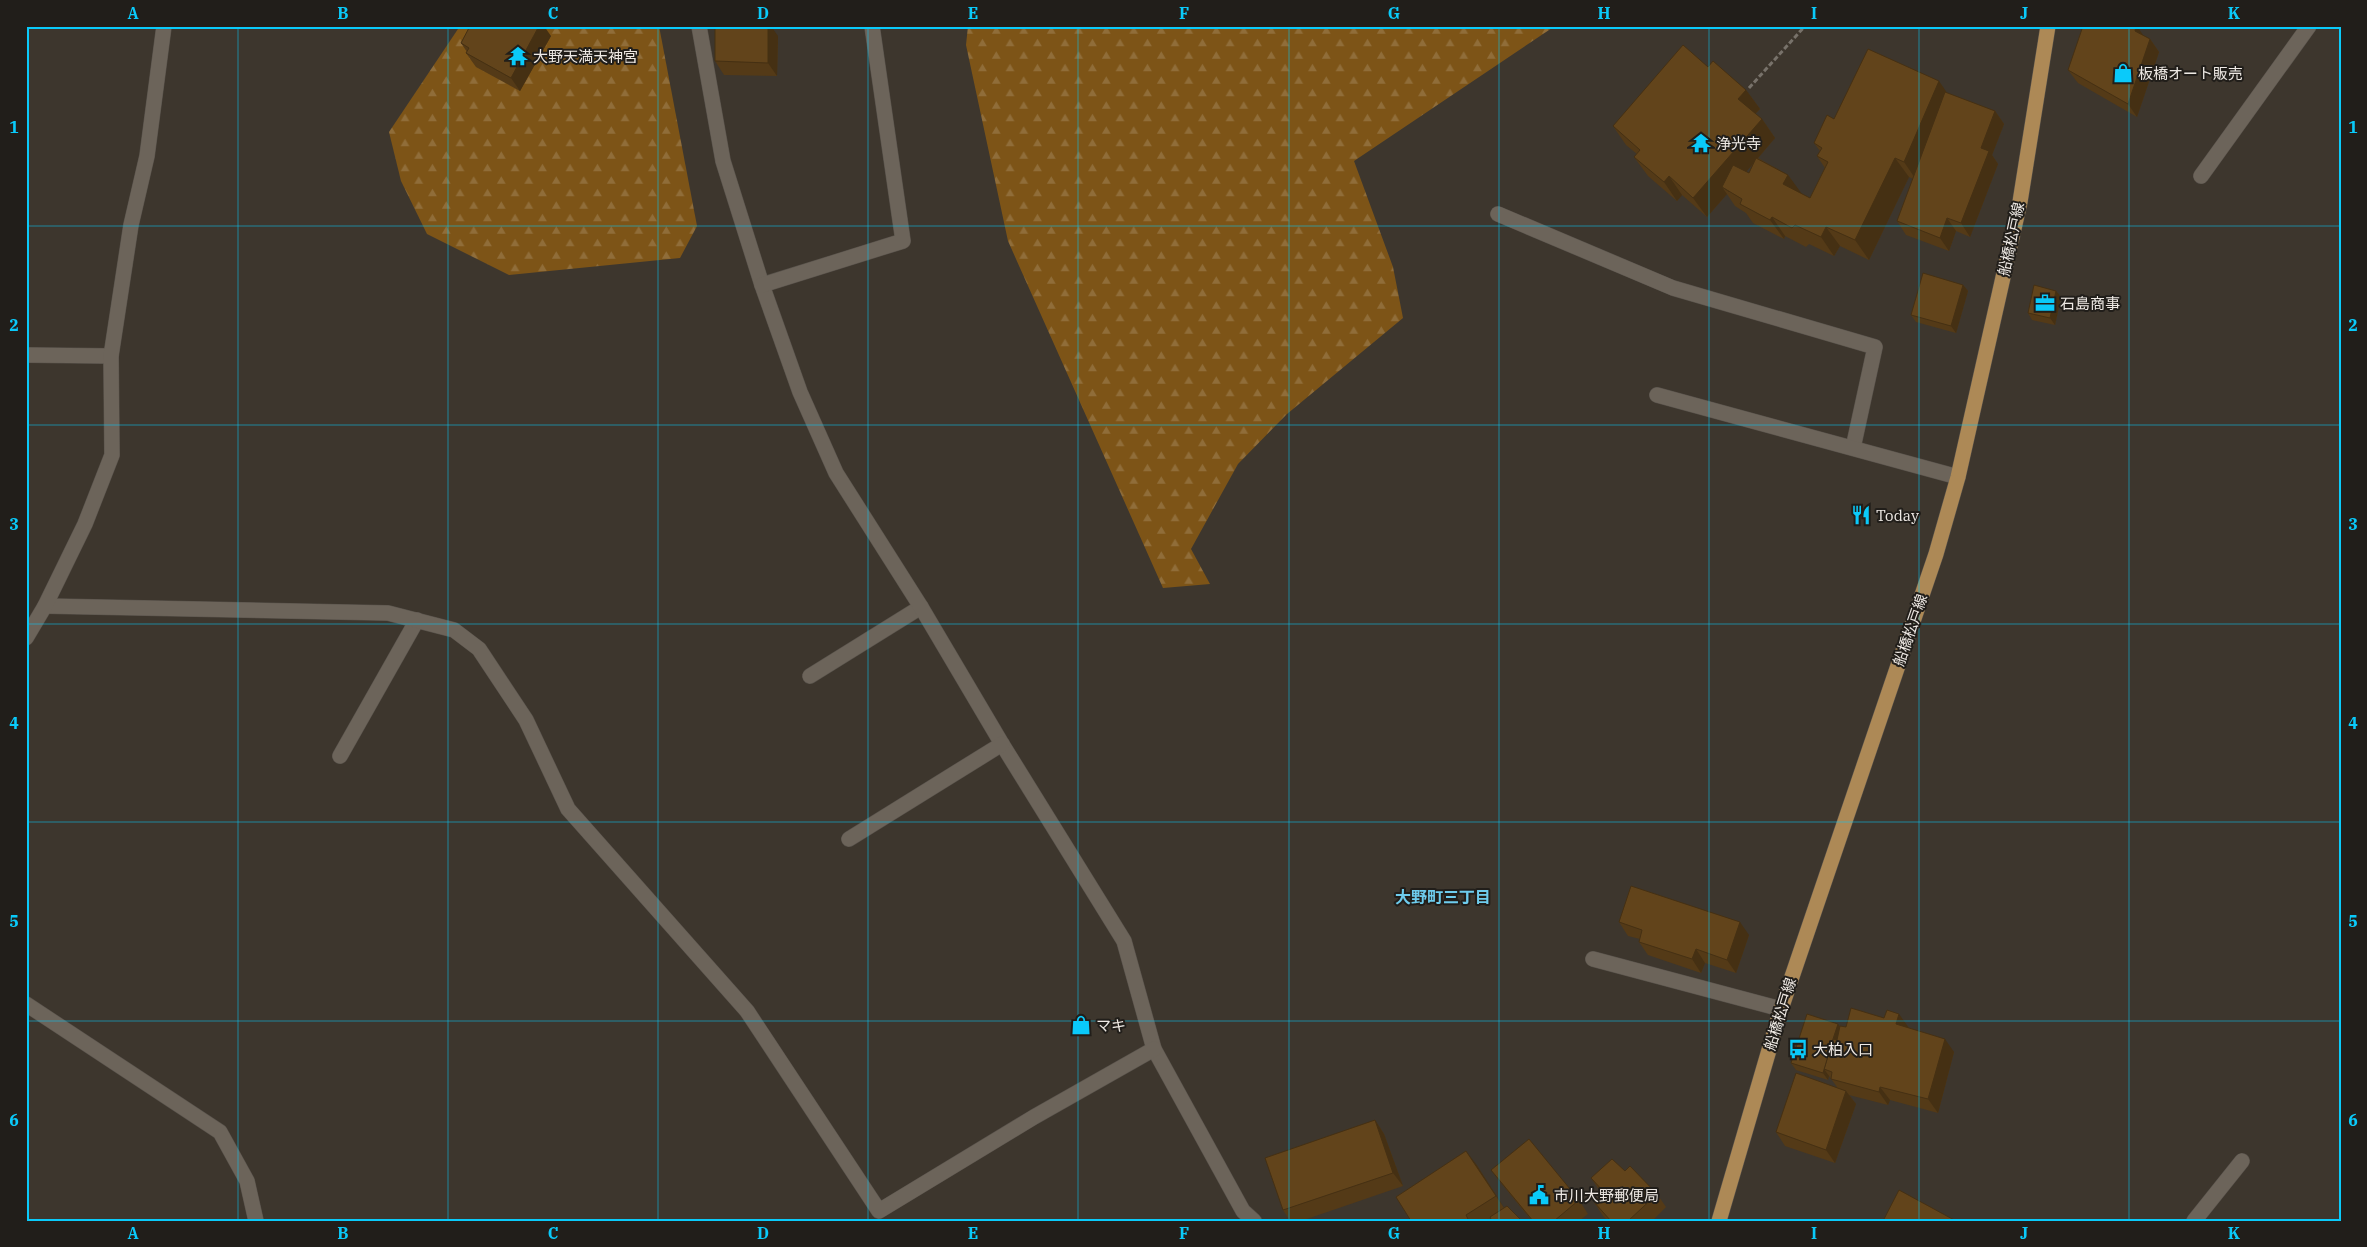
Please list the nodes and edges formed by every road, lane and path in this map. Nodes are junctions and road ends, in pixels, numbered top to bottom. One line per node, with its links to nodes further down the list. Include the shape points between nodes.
1 (164, 26): 12 (street, via 148,156 131,225)
2 (699, 26): 10 (street, via 723,161)
3 (872, 26): 10 (street, via 903,241)
4 (1805, 26): 7 (path)
5 (2048, 26): 15 (main road, 船橋松戸線, via 2020,202)
6 (2309, 26): 8 (street)
7 (1749, 88)
8 (2201, 176)
9 (1498, 214): 14 (street, via 1673,288 1875,347)
10 (762, 285): 17 (street, via 800,392 836,473)
11 (26, 355): 12 (street)
12 (111, 356): 16 (street, via 112,456 85,524)
13 (1657, 395): 14 (street)
14 (1853, 448): 15 (street)
15 (1958, 476): 26 (main road, 船橋松戸線, via 1936,554)
16 (45, 606): 18 (street, via 388,613); 19 (street)
17 (921, 607): 20 (street); 21 (street)
18 (417, 620): 22 (street); 27 (street, via 454,630 479,649 526,720 568,809 747,1011 879,1211)
19 (26, 638)
20 (810, 676)
21 (1002, 744): 23 (street); 27 (street, via 1124,941)
22 (340, 756)
23 (849, 839)
24 (1593, 959): 26 (street)
25 (26, 1004): 29 (street, via 220,1132 247,1181)
26 (1781, 1009): 31 (main road, 船橋松戸線)
27 (1154, 1049): 30 (street, via 1242,1211)
28 (2242, 1161): 32 (street)
29 (256, 1221)
30 (1254, 1221)
31 (1719, 1221)
32 (2194, 1221)

